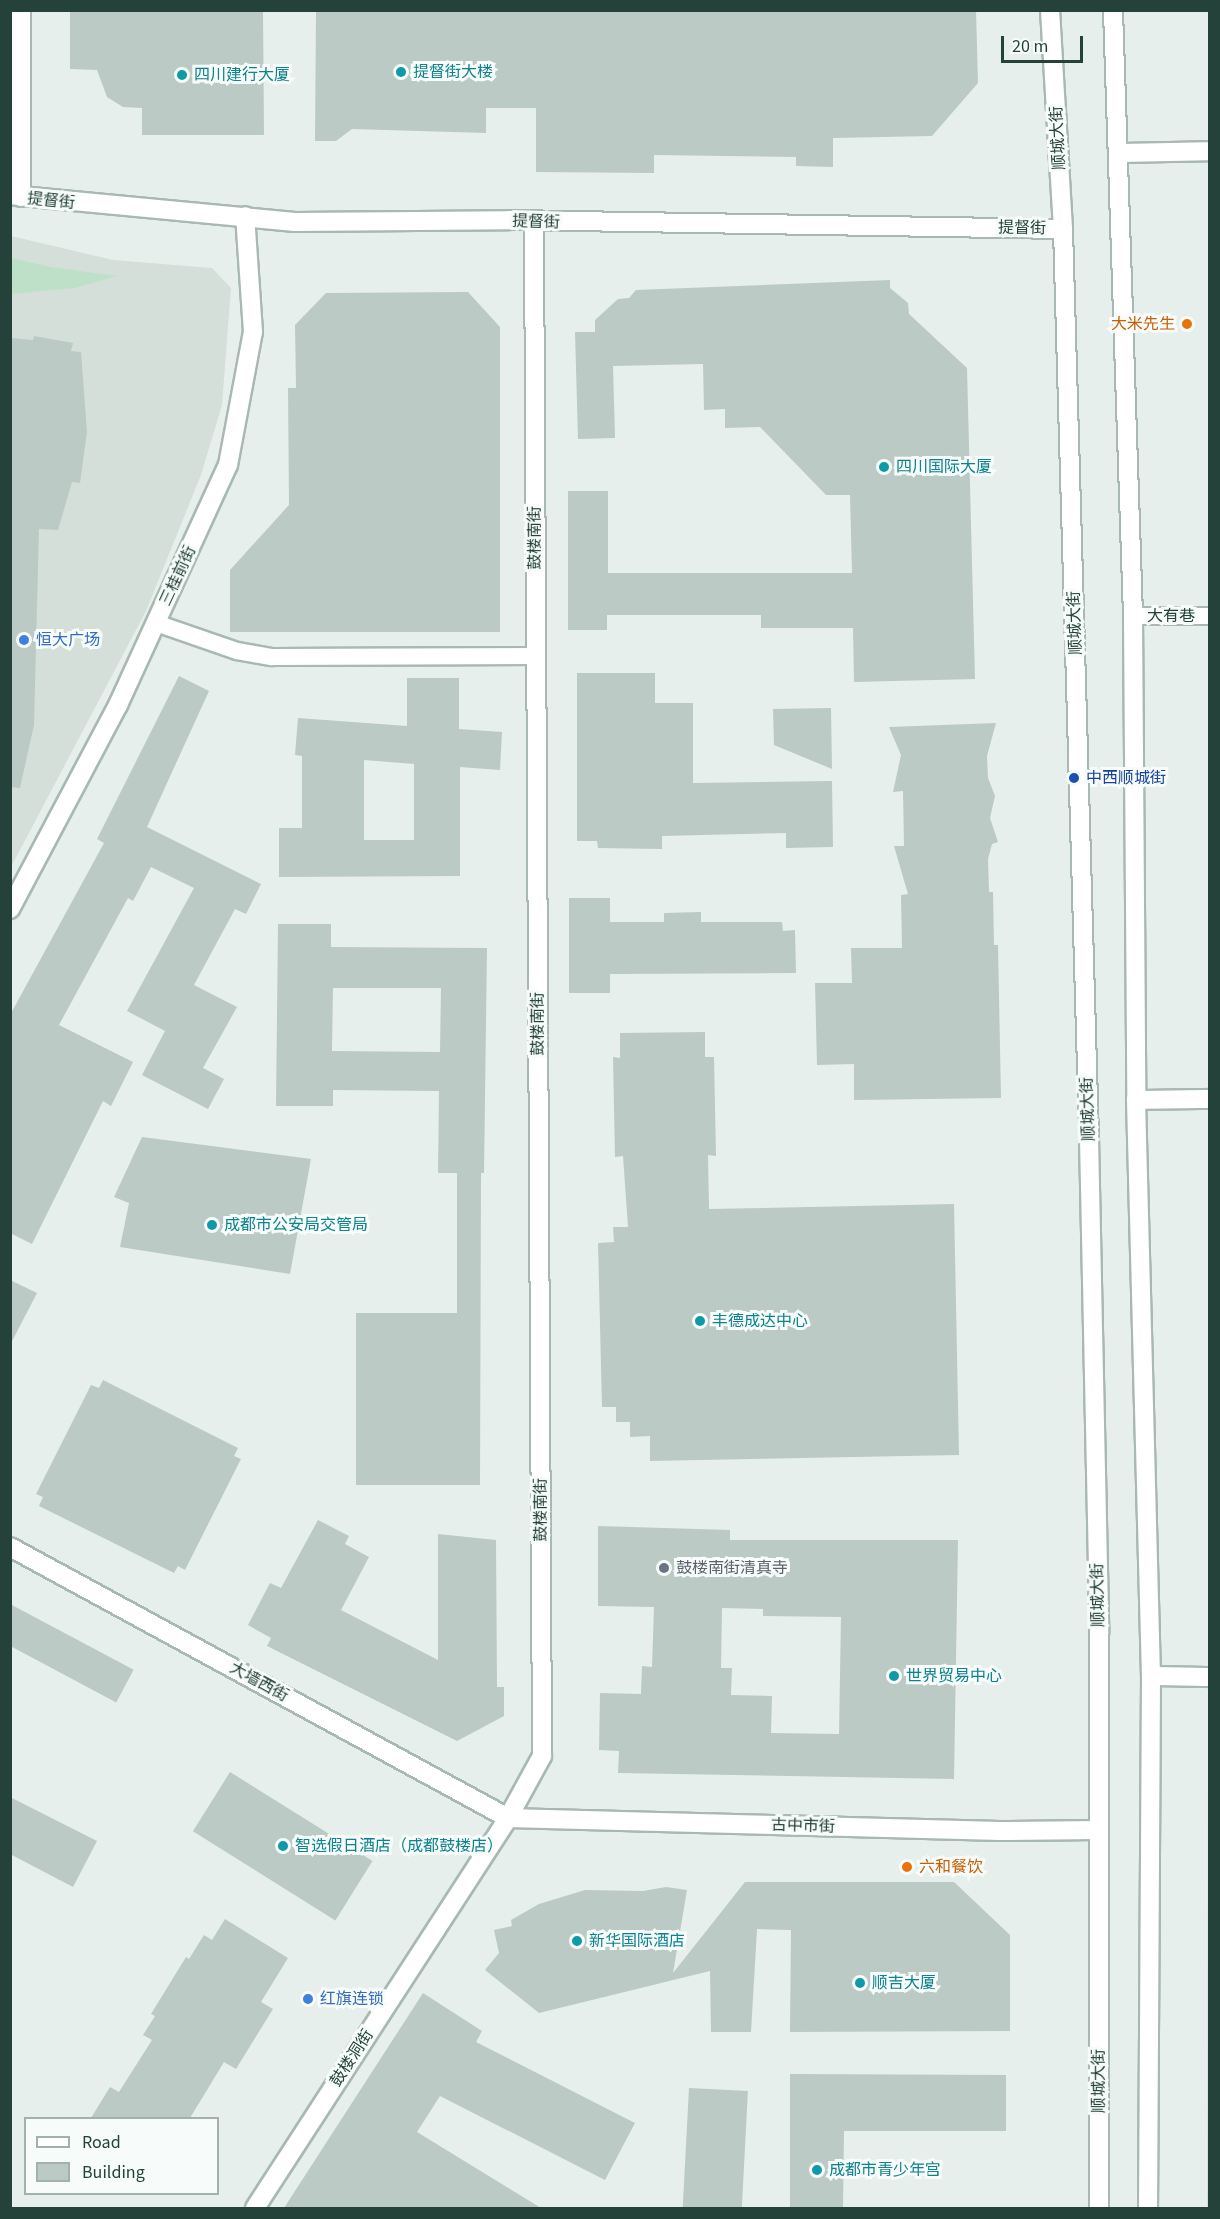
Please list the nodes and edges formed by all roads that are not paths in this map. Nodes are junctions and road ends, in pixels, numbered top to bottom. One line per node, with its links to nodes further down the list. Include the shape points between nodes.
1 (21, 10): 6 (main road)
2 (1050, 10): 9 (main road, 顺城大街)
3 (1113, 10): 5 (main road)
4 (1209, 151): 5 (main road)
5 (1118, 153): 10 (main road)
6 (16, 196): 7 (main road, 提督街)
7 (245, 216): 8 (main road, 提督街, via 295,222); 12 (main road, 三桂前街, via 253,332 228,465)
8 (534, 222): 9 (main road, 提督街); 13 (main road, 鼓楼南街)
9 (1064, 229): 21 (main road, 顺城大街, via 1089,1150)
10 (1132, 616): 11 (lane, 大有巷); 16 (main road)
11 (1209, 616)
12 (156, 623): 13 (lane, via 237,651 272,657); 14 (main road, 三桂前街, via 118,705)
13 (536, 656): 20 (main road, 鼓楼南街, via 542,1756)
14 (10, 909)
15 (1209, 1099): 16 (main road)
16 (1136, 1100): 18 (main road)
17 (10, 1547): 20 (main road, 大墙西街)
18 (1151, 1676): 19 (main road); 24 (main road)
19 (1209, 1677)
20 (508, 1818): 21 (main road, 古中市街); 22 (main road, 鼓楼洞街)
21 (1098, 1830): 23 (main road, 顺城大街)
22 (255, 2208)
23 (1099, 2208)
24 (1148, 2208)

